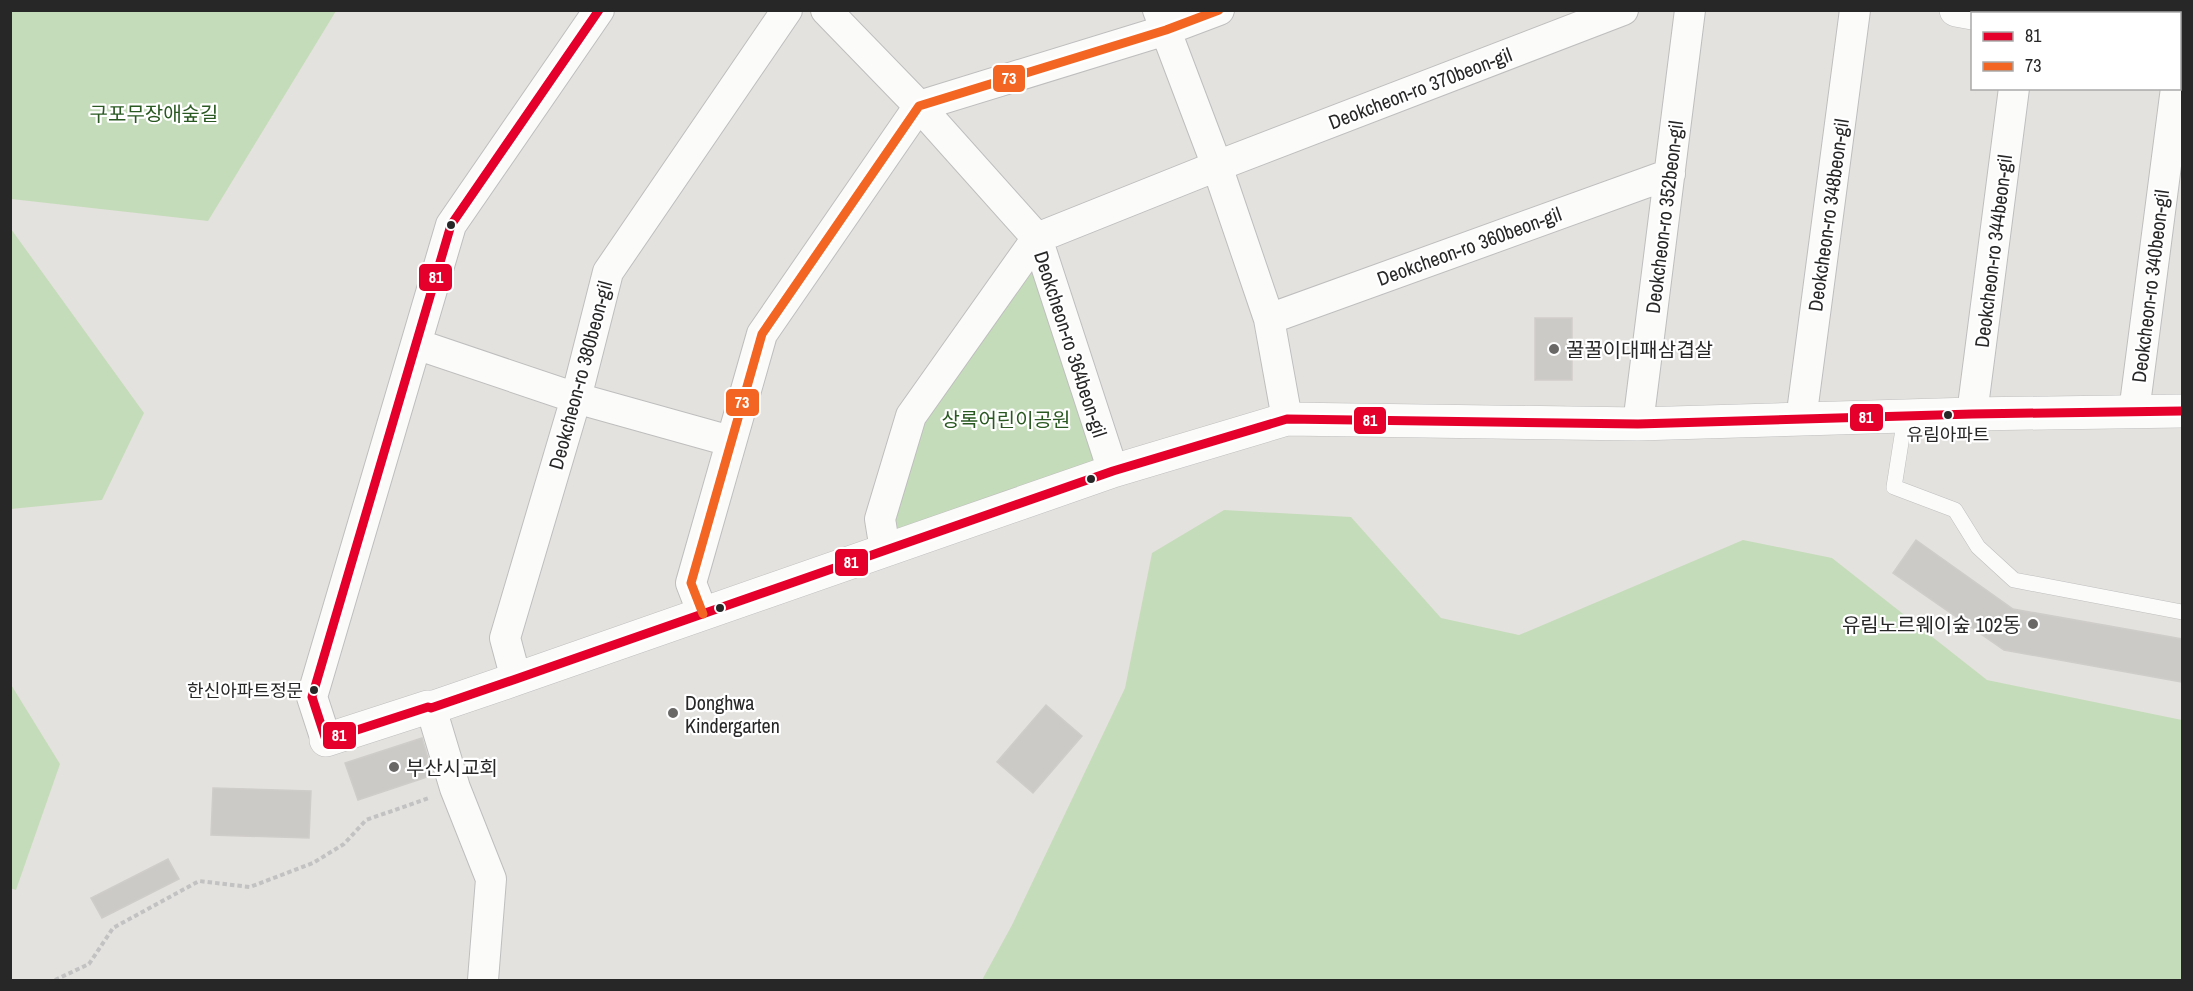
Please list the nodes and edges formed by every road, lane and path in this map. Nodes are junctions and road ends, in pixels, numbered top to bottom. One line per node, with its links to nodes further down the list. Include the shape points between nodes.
1 (599, 10): 18 (street, via 451,225)
2 (787, 10): 19 (street, Deokcheon-ro 380beon-gil, via 608,272)
3 (826, 10): 13 (street, Deokcheon-ro 364beon-gil)
4 (1219, 10): 10 (street)
5 (1623, 10): 14 (street, Deokcheon-ro 370beon-gil)
6 (1690, 10): 15 (street, Deokcheon-ro 352beon-gil)
7 (1855, 10): 25 (street, Deokcheon-ro 348beon-gil)
8 (1956, 10): 9 (main road)
9 (1971, 13)
10 (1162, 20): 13 (street); 14 (street)
11 (2014, 90): 22 (street, Deokcheon-ro 344beon-gil)
12 (2176, 90): 21 (street, Deokcheon-ro 340beon-gil)
13 (919, 106): 16 (street, Deokcheon-ro 364beon-gil); 27 (street, via 762,334)
14 (1217, 166): 16 (street, Deokcheon-ro 370beon-gil); 17 (street)
15 (1670, 174): 17 (street, Deokcheon-ro 360beon-gil); 26 (street, Deokcheon-ro 352beon-gil)
16 (1037, 238): 28 (street, Deokcheon-ro 364beon-gil); 29 (street, via 910,416 880,519)
17 (1269, 319): 24 (street)
18 (416, 344): 19 (street); 34 (street, via 312,697)
19 (576, 398): 27 (street); 32 (street, Deokcheon-ro 380beon-gil, via 505,638)
20 (2182, 411): 21 (main road)
21 (2134, 412): 22 (main road)
22 (1972, 414): 23 (main road)
23 (1905, 417): 25 (main road); 30 (lane, via 1894,487 1955,510 1978,547 2014,580)
24 (1287, 419): 26 (main road); 28 (main road)
25 (1801, 420): 26 (main road)
26 (1638, 424)
27 (730, 441): 31 (street, via 691,583)
28 (1113, 471): 29 (main road)
29 (885, 550): 31 (main road)
30 (2182, 612)
31 (703, 614): 32 (main road)
32 (516, 679): 33 (main road)
33 (431, 708): 34 (main road); 35 (street)
34 (326, 740)
35 (455, 788): 36 (path, via 366,820 344,844 314,863 250,887 199,881 113,928 89,964); 37 (street, via 491,879)
36 (55, 981)
37 (483, 981)

